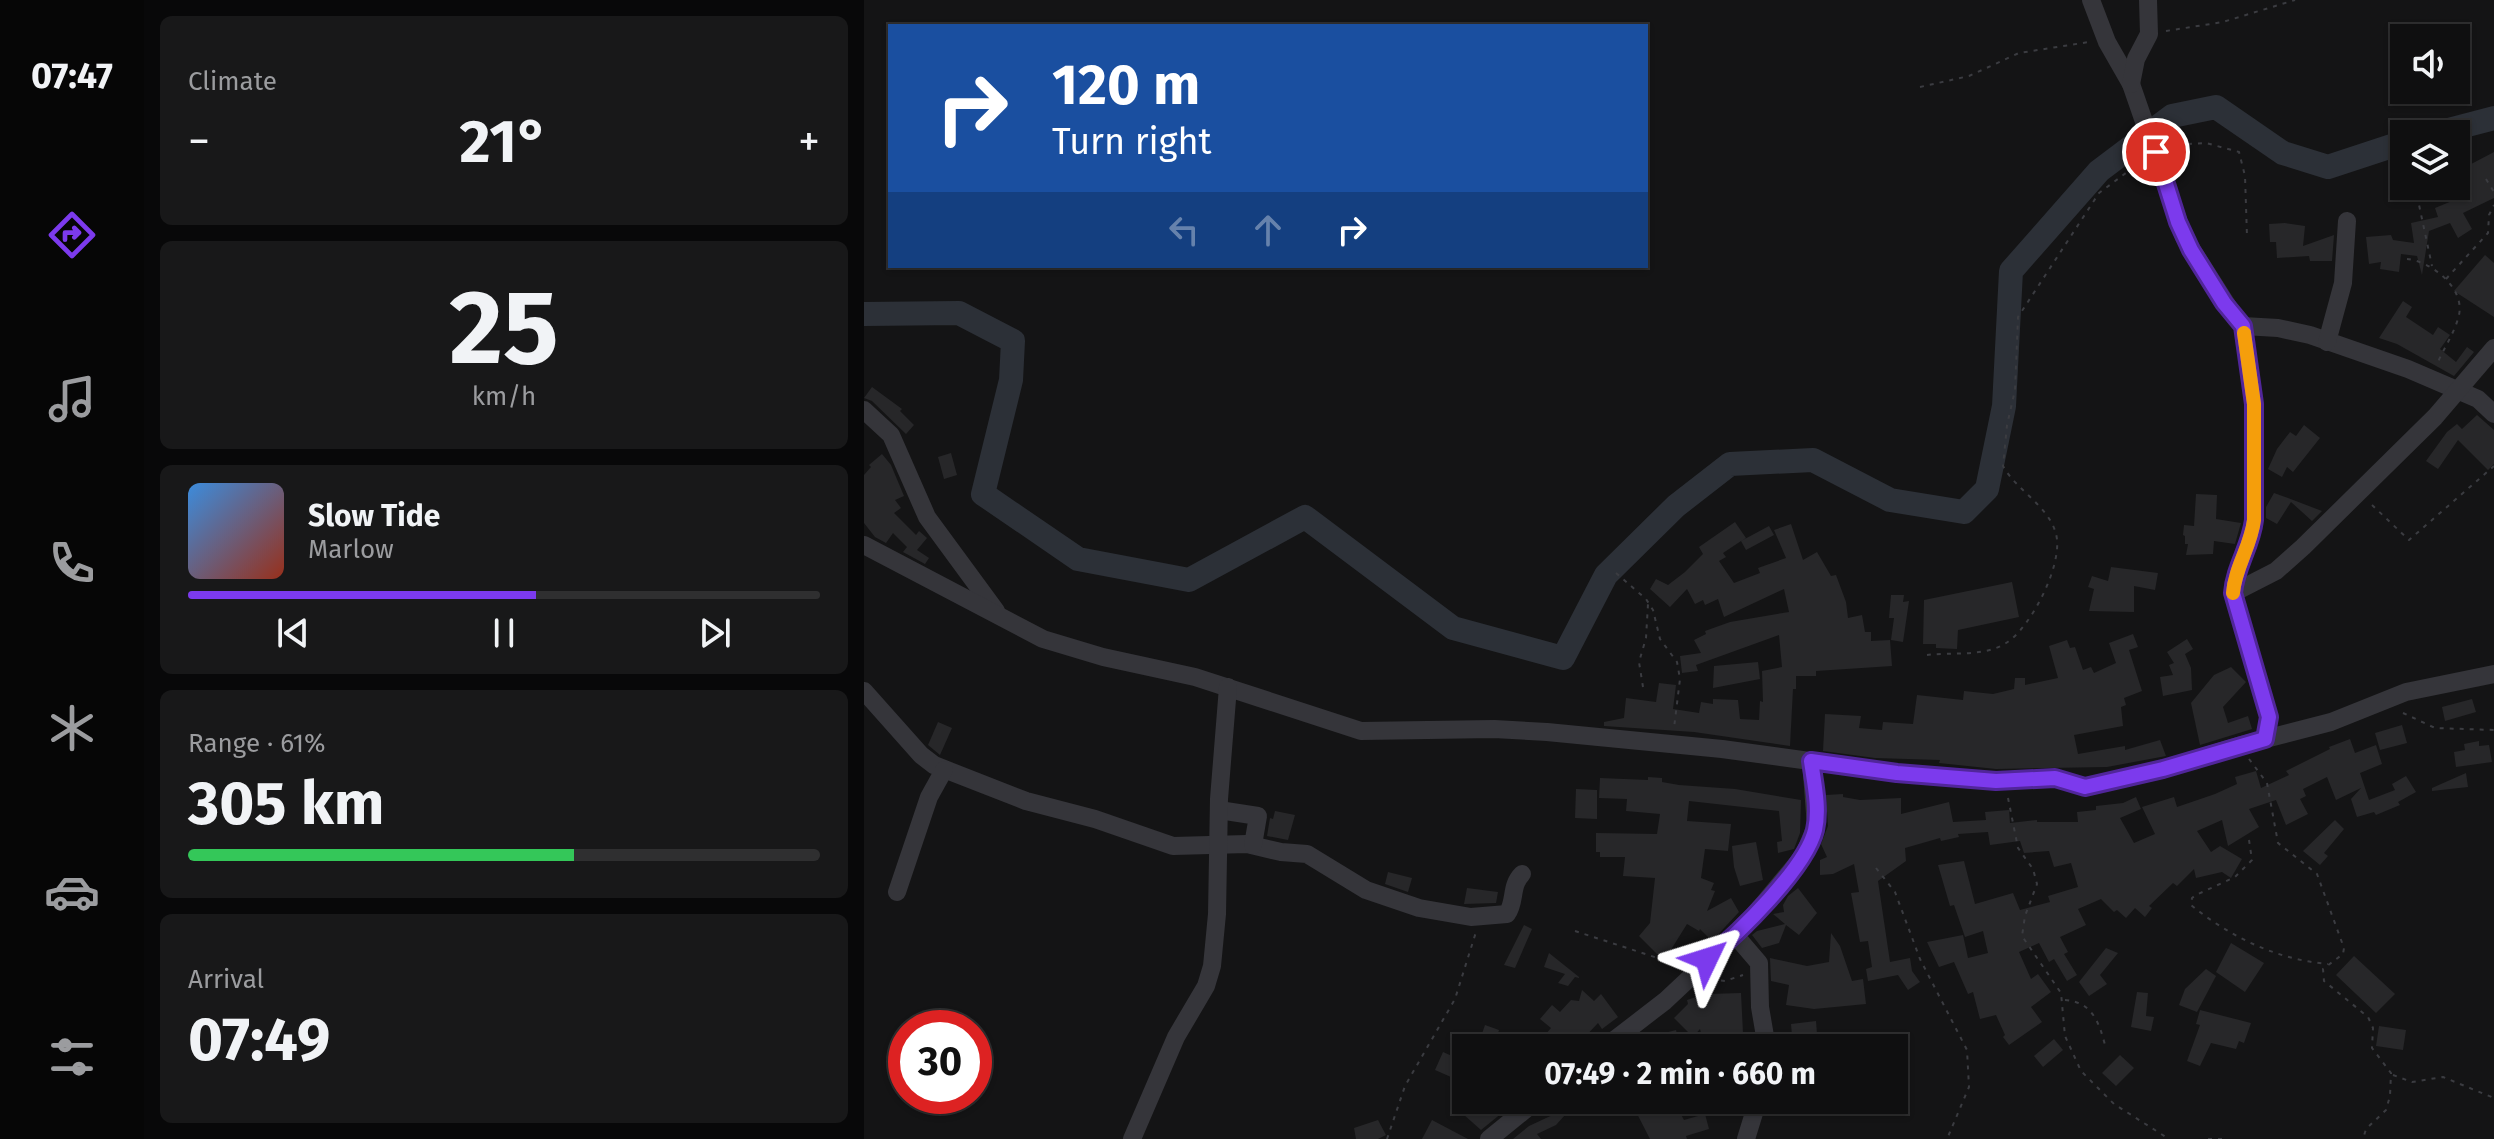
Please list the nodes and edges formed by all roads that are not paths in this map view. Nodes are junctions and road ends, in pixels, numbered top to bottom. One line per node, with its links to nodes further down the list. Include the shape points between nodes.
1 (2091, 0): 3 (street)
2 (2148, 0): 3 (street, via 2149,34)
3 (2131, 84): 5 (street, via 2178,222)
4 (2347, 221): 6 (street, via 2343,283)
5 (2243, 326): 6 (street, via 2278,328); 12 (street, via 2254,404 2254,520)
6 (2327, 342): 8 (street)
7 (2494, 348): 8 (street)
8 (2457, 389): 10 (street); 12 (street, via 2435,417 2276,571)
9 (864, 410): 13 (street, via 891,435 927,517)
10 (2494, 414)
11 (864, 545): 13 (street)
12 (2233, 593): 17 (street, via 2269,717)
13 (1003, 619): 15 (street, via 1043,639)
14 (2494, 674): 17 (street, via 2392,697 2331,722)
15 (1228, 687): 18 (street, via 1361,731 1494,729); 20 (street)
16 (864, 691): 19 (street, via 921,755)
17 (2265, 739): 18 (street, via 2085,787 2055,778 1996,781)
18 (1811, 761): 25 (street, via 1816,802 1812,840)
19 (944, 770): 21 (street, via 1160,843); 24 (street, via 929,797)
20 (1219, 810): 21 (street); 22 (street, via 1258,816)
21 (1218, 845): 22 (street); 30 (street, via 1212,966)
22 (1253, 845): 23 (street, via 1312,855 1382,896 1419,908 1481,917 1507,914)
23 (1522, 874)
24 (897, 892)
25 (1735, 935): 26 (street); 27 (street, via 1758,958)
26 (1622, 1034)
27 (1765, 1034)
28 (1520, 1114): 31 (street)
29 (1754, 1114): 32 (street)
30 (1132, 1139)
31 (1489, 1139)
32 (1746, 1139)

